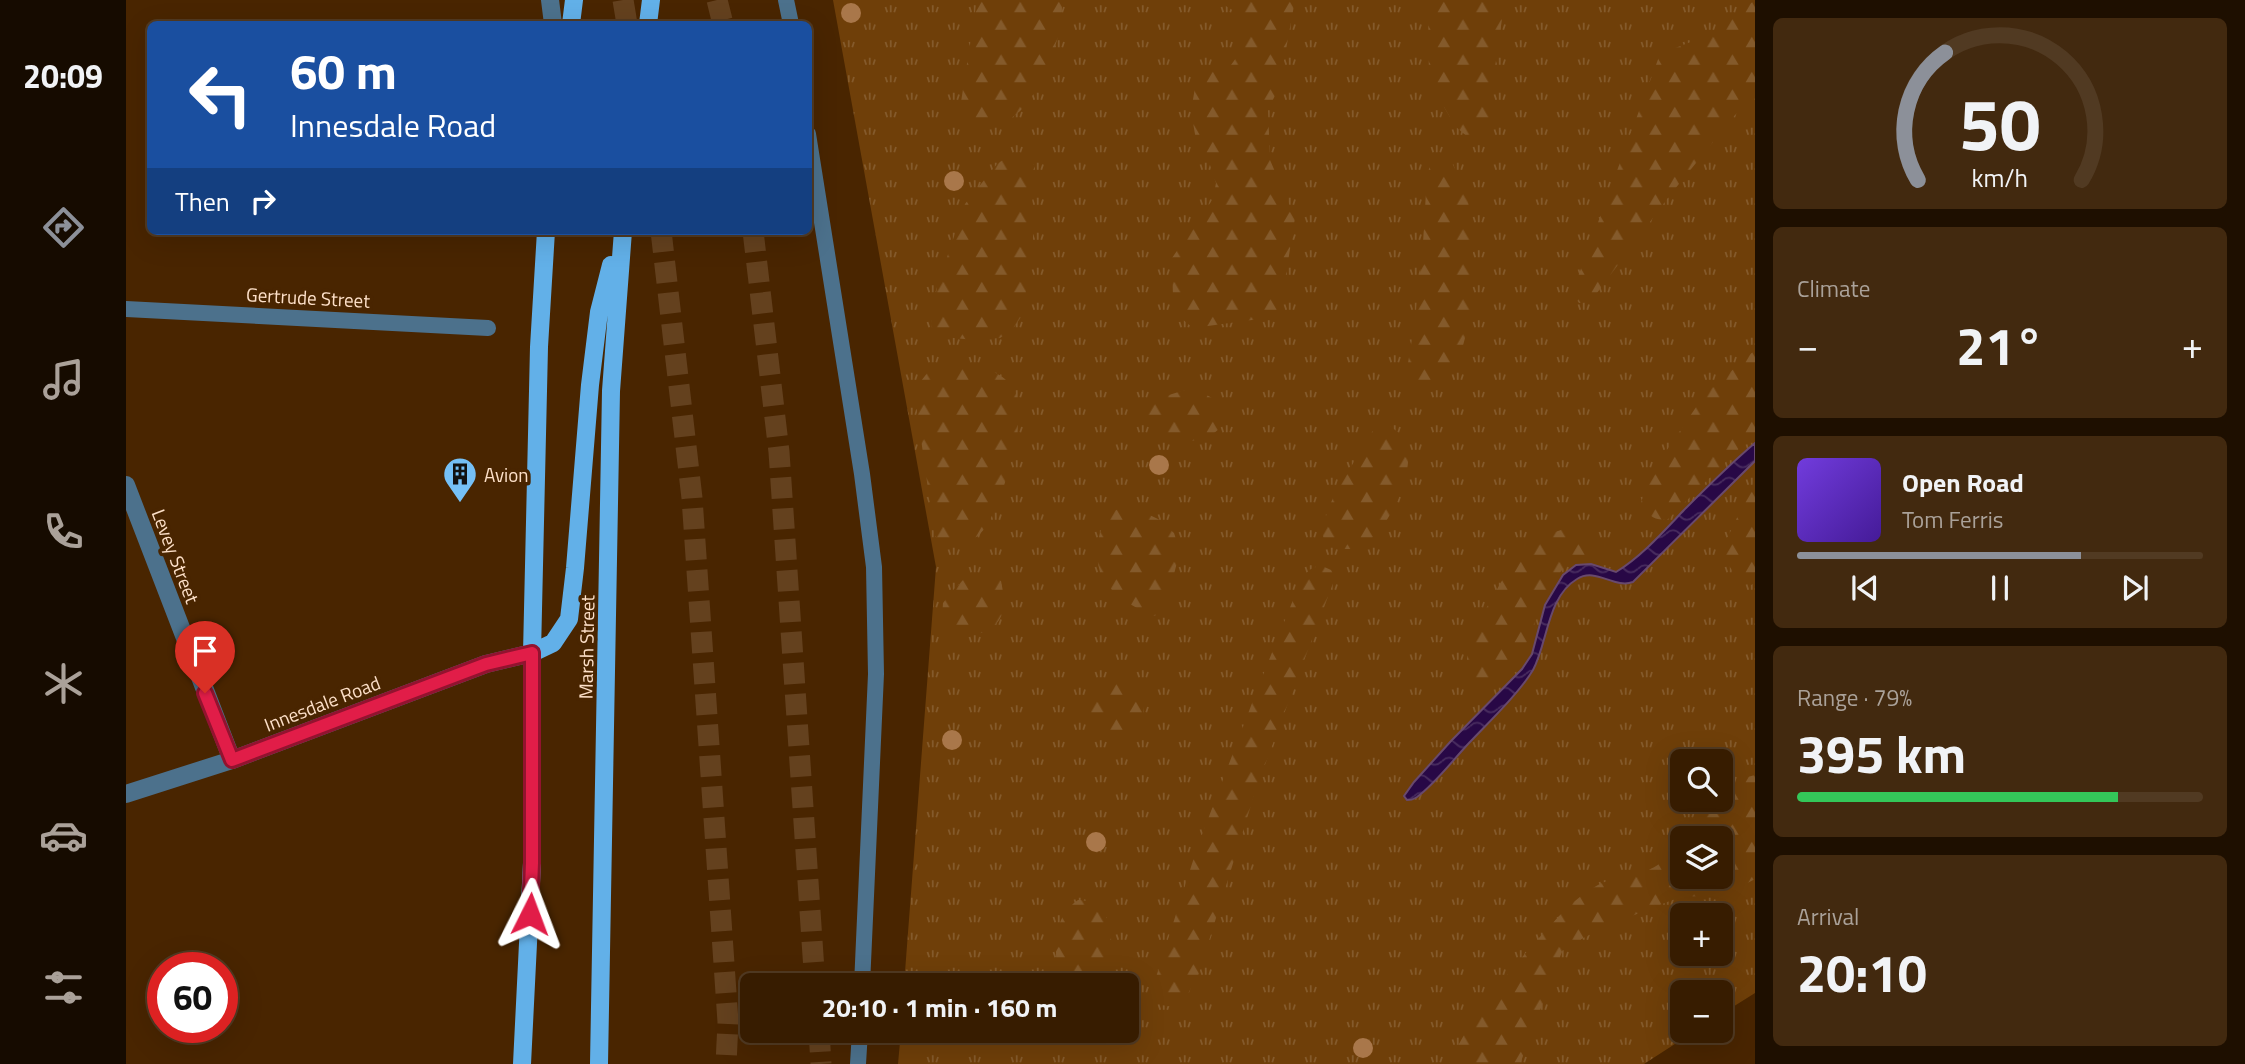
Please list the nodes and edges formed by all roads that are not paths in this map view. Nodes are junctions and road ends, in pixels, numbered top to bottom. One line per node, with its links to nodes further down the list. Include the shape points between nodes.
1 (551, 0): 5 (street)
2 (574, 0): 6 (main road)
3 (651, 0): 7 (main road)
4 (786, 0): 8 (lane)
5 (553, 21)
6 (571, 21)
7 (648, 21)
8 (790, 21)
9 (812, 159): 19 (lane, via 874,567 876,674)
10 (546, 235): 16 (main road)
11 (620, 235): 16 (main road, via 599,312 569,619 553,643)
12 (621, 235): 22 (main road, Marsh Street, via 611,391)
13 (126, 309): 14 (lane, Gertrude Street)
14 (488, 328)
15 (126, 485): 17 (street, Levey Street)
16 (532, 653): 17 (street, Innesdale Road, via 486,664); 21 (main road, via 532,863)
17 (232, 760): 18 (street, Innesdale Road)
18 (126, 794)
19 (863, 973)
20 (859, 1043): 23 (lane)
21 (522, 1064)
22 (599, 1064)
23 (858, 1064)

